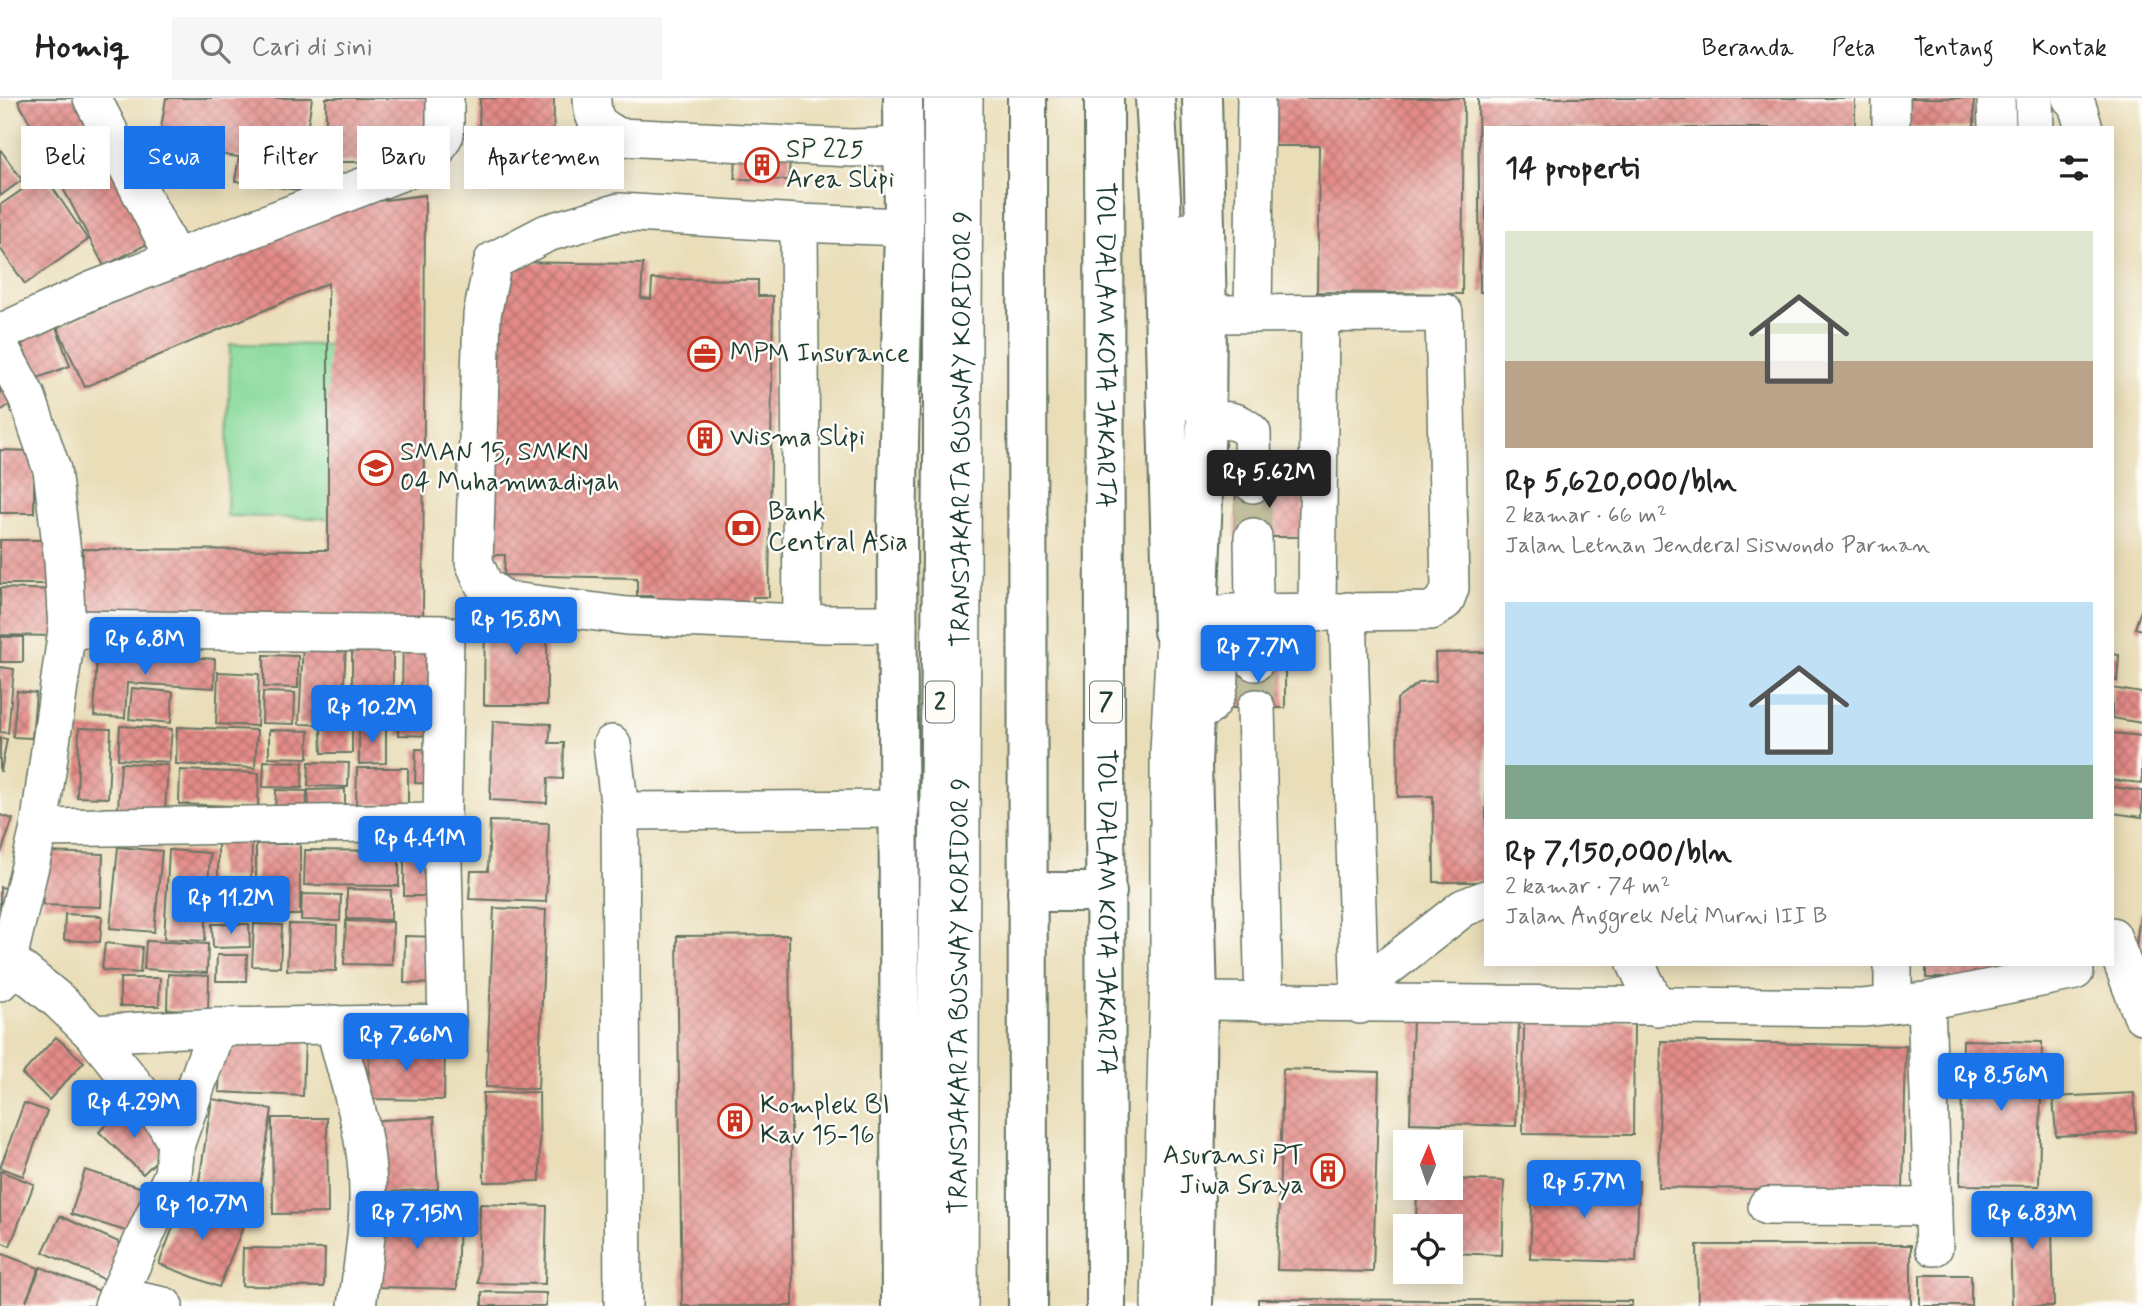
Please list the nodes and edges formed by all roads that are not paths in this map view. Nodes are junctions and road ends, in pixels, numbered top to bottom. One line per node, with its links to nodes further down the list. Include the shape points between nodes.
1 (92, 98): 24 (street)
2 (445, 98): 24 (street, via 445,134 430,161)
3 (592, 98): 21 (street, via 592,114 601,127 619,137 852,148)
4 (903, 98): 21 (highway)
5 (943, 98): 32 (highway, 2)
6 (964, 98): 78 (street, TRANSJAKARTA BUSWAY KORIDOR 9)
7 (1027, 98): 51 (highway)
8 (1104, 98): 52 (highway, TOL DALAM KOTA JAKARTA / 7)
9 (1155, 98): 41 (highway)
10 (1184, 98): 41 (street, via 1188,444)
11 (1202, 98): 26 (highway)
12 (1256, 98): 27 (street)
13 (1891, 98): 17 (street)
14 (1996, 98): 18 (street)
15 (2034, 98): 19 (street)
16 (2071, 98): 20 (street)
17 (1891, 126)
18 (1997, 126)
19 (2035, 126)
20 (2083, 126)
21 (902, 146): 23 (highway)
22 (799, 223): 23 (street); 38 (street); 38 (street, via 619,212 547,233 493,261 482,315 474,562 484,585 505,600 627,615)
23 (904, 227): 31 (highway)
24 (175, 259): 28 (street)
25 (1320, 313): 27 (street); 36 (street); 36 (street, via 1444,313 1450,588 1445,601 1431,611)
26 (1207, 314): 27 (street); 30 (highway)
27 (1253, 314)
28 (0, 333)
29 (0, 347): 40 (street, via 27,397 52,470)
30 (1206, 422): 33 (street, via 1241,423 1252,433); 44 (highway)
31 (901, 431): 32 (highway); 34 (highway)
32 (942, 476): 34 (highway); 77 (highway, 2)
33 (1253, 484)
34 (897, 530): 39 (highway)
35 (1253, 537): 37 (street)
36 (1333, 612): 37 (street); 59 (street, via 1353,823)
37 (1253, 613): 42 (street); 44 (street, via 1222,615 1220,692 1208,707)
38 (802, 623): 39 (street)
39 (898, 624): 47 (highway)
40 (67, 629): 49 (street, via 445,634); 50 (street)
41 (1174, 643): 46 (highway); 81 (street)
42 (1255, 662)
43 (1256, 708): 61 (street)
44 (1193, 710): 46 (highway)
45 (612, 744): 48 (street)
46 (1192, 765): 60 (highway)
47 (900, 809): 48 (street); 76 (highway)
48 (620, 811): 75 (street)
49 (442, 822): 50 (street); 65 (street, via 447,1023)
50 (39, 828): 57 (street)
51 (1027, 892): 52 (highway); 79 (highway)
52 (1107, 892): 80 (highway, TOL DALAM KOTA JAKARTA / 7)
53 (1484, 899): 59 (street, via 1463,908)
54 (2114, 941): 64 (street)
55 (1637, 966): 63 (street)
56 (1894, 966): 62 (street)
57 (4, 971): 67 (street, via 59,1001)
58 (2075, 971): 62 (street)
59 (1361, 996): 61 (street); 63 (street)
60 (1198, 1002): 61 (street); 82 (highway)
61 (1264, 1003)
62 (1910, 1003): 63 (street, via 1863,1008); 70 (street)
63 (1657, 1007)
64 (2142, 1015)
65 (334, 1024): 66 (street); 74 (street, via 367,1169 369,1212)
66 (217, 1027): 67 (street); 68 (street)
67 (93, 1034): 68 (street, via 166,1124)
68 (176, 1143): 72 (street, via 173,1174)
69 (1767, 1206): 70 (street)
70 (1933, 1207): 71 (street)
71 (1934, 1247)
72 (115, 1301): 73 (street)
73 (164, 1306)
74 (358, 1306)
75 (623, 1306)
76 (901, 1306)
77 (934, 1306)
78 (960, 1306)
79 (1028, 1306)
80 (1106, 1306)
81 (1160, 1306)
82 (1193, 1306)

